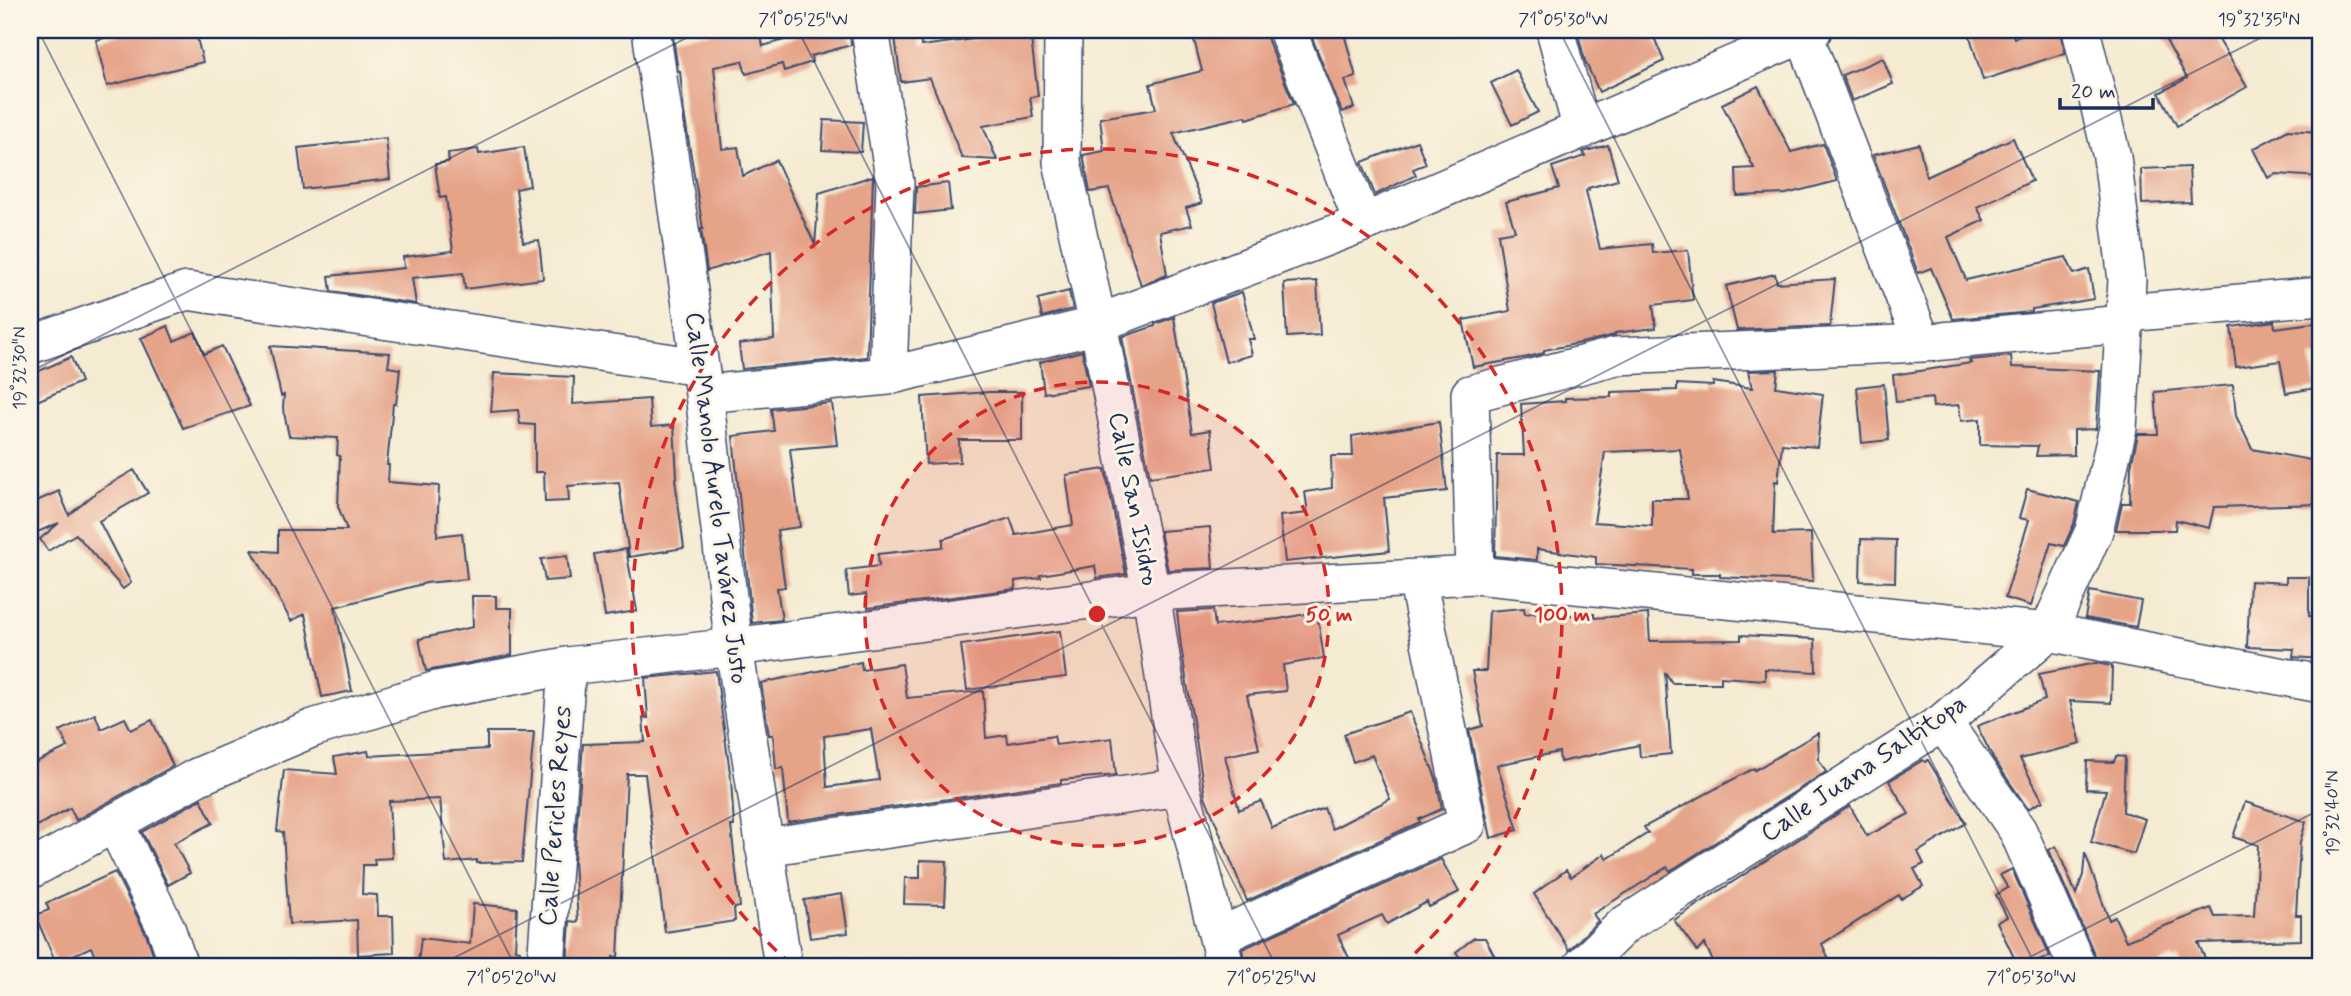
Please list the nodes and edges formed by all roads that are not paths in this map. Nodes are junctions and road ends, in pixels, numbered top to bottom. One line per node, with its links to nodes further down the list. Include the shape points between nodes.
1 (650, 30): 16 (street, Calle Manolo Aurelo Tavárez Justo)
2 (870, 30): 15 (street, via 895,183)
3 (1063, 30): 12 (street, Calle San Isidro, via 1062,162)
4 (1287, 30): 9 (street)
5 (1555, 30): 8 (street)
6 (2081, 30): 11 (street, Calle Juana Saltitopa, via 2112,157 2127,280)
7 (1809, 32): 8 (street); 13 (street)
8 (1581, 130): 9 (street)
9 (1363, 223): 12 (street)
10 (2321, 296): 11 (street)
11 (2124, 318): 13 (street); 20 (street, Calle Juana Saltitopa, via 2118,428 2094,531)
12 (1098, 324): 15 (street); 19 (street, Calle San Isidro)
13 (1922, 343): 17 (street, via 1616,356 1470,394)
14 (30, 345): 16 (street, via 187,291)
15 (888, 376): 16 (street)
16 (702, 381): 21 (street, Calle Manolo Aurelo Tavárez Justo)
17 (1475, 575): 18 (street); 20 (street)
18 (1417, 578): 19 (street); 29 (street, via 1467,824)
19 (1151, 592): 21 (street); 25 (street, Calle San Isidro)
20 (2048, 632): 23 (street); 24 (street, Calle Juana Saltitopa)
21 (734, 647): 22 (street); 27 (street, Calle Manolo Aurelo Tavárez Justo)
22 (566, 666): 26 (street, via 437,690 313,728 197,777); 31 (street, Calle Pericles Reyes)
23 (2321, 684)
24 (1943, 722): 33 (street, Calle Juana Saltitopa, via 1624,925); 34 (street, via 2018,831)
25 (1181, 787): 27 (street); 29 (street, Calle San Isidro)
26 (115, 824): 28 (street); 30 (street, via 166,928)
27 (764, 847): 32 (street, Calle Manolo Aurelo Tavárez Justo)
28 (30, 870)
29 (1221, 952)
30 (179, 966)
31 (546, 966)
32 (783, 966)
33 (1582, 966)
34 (2077, 966)

